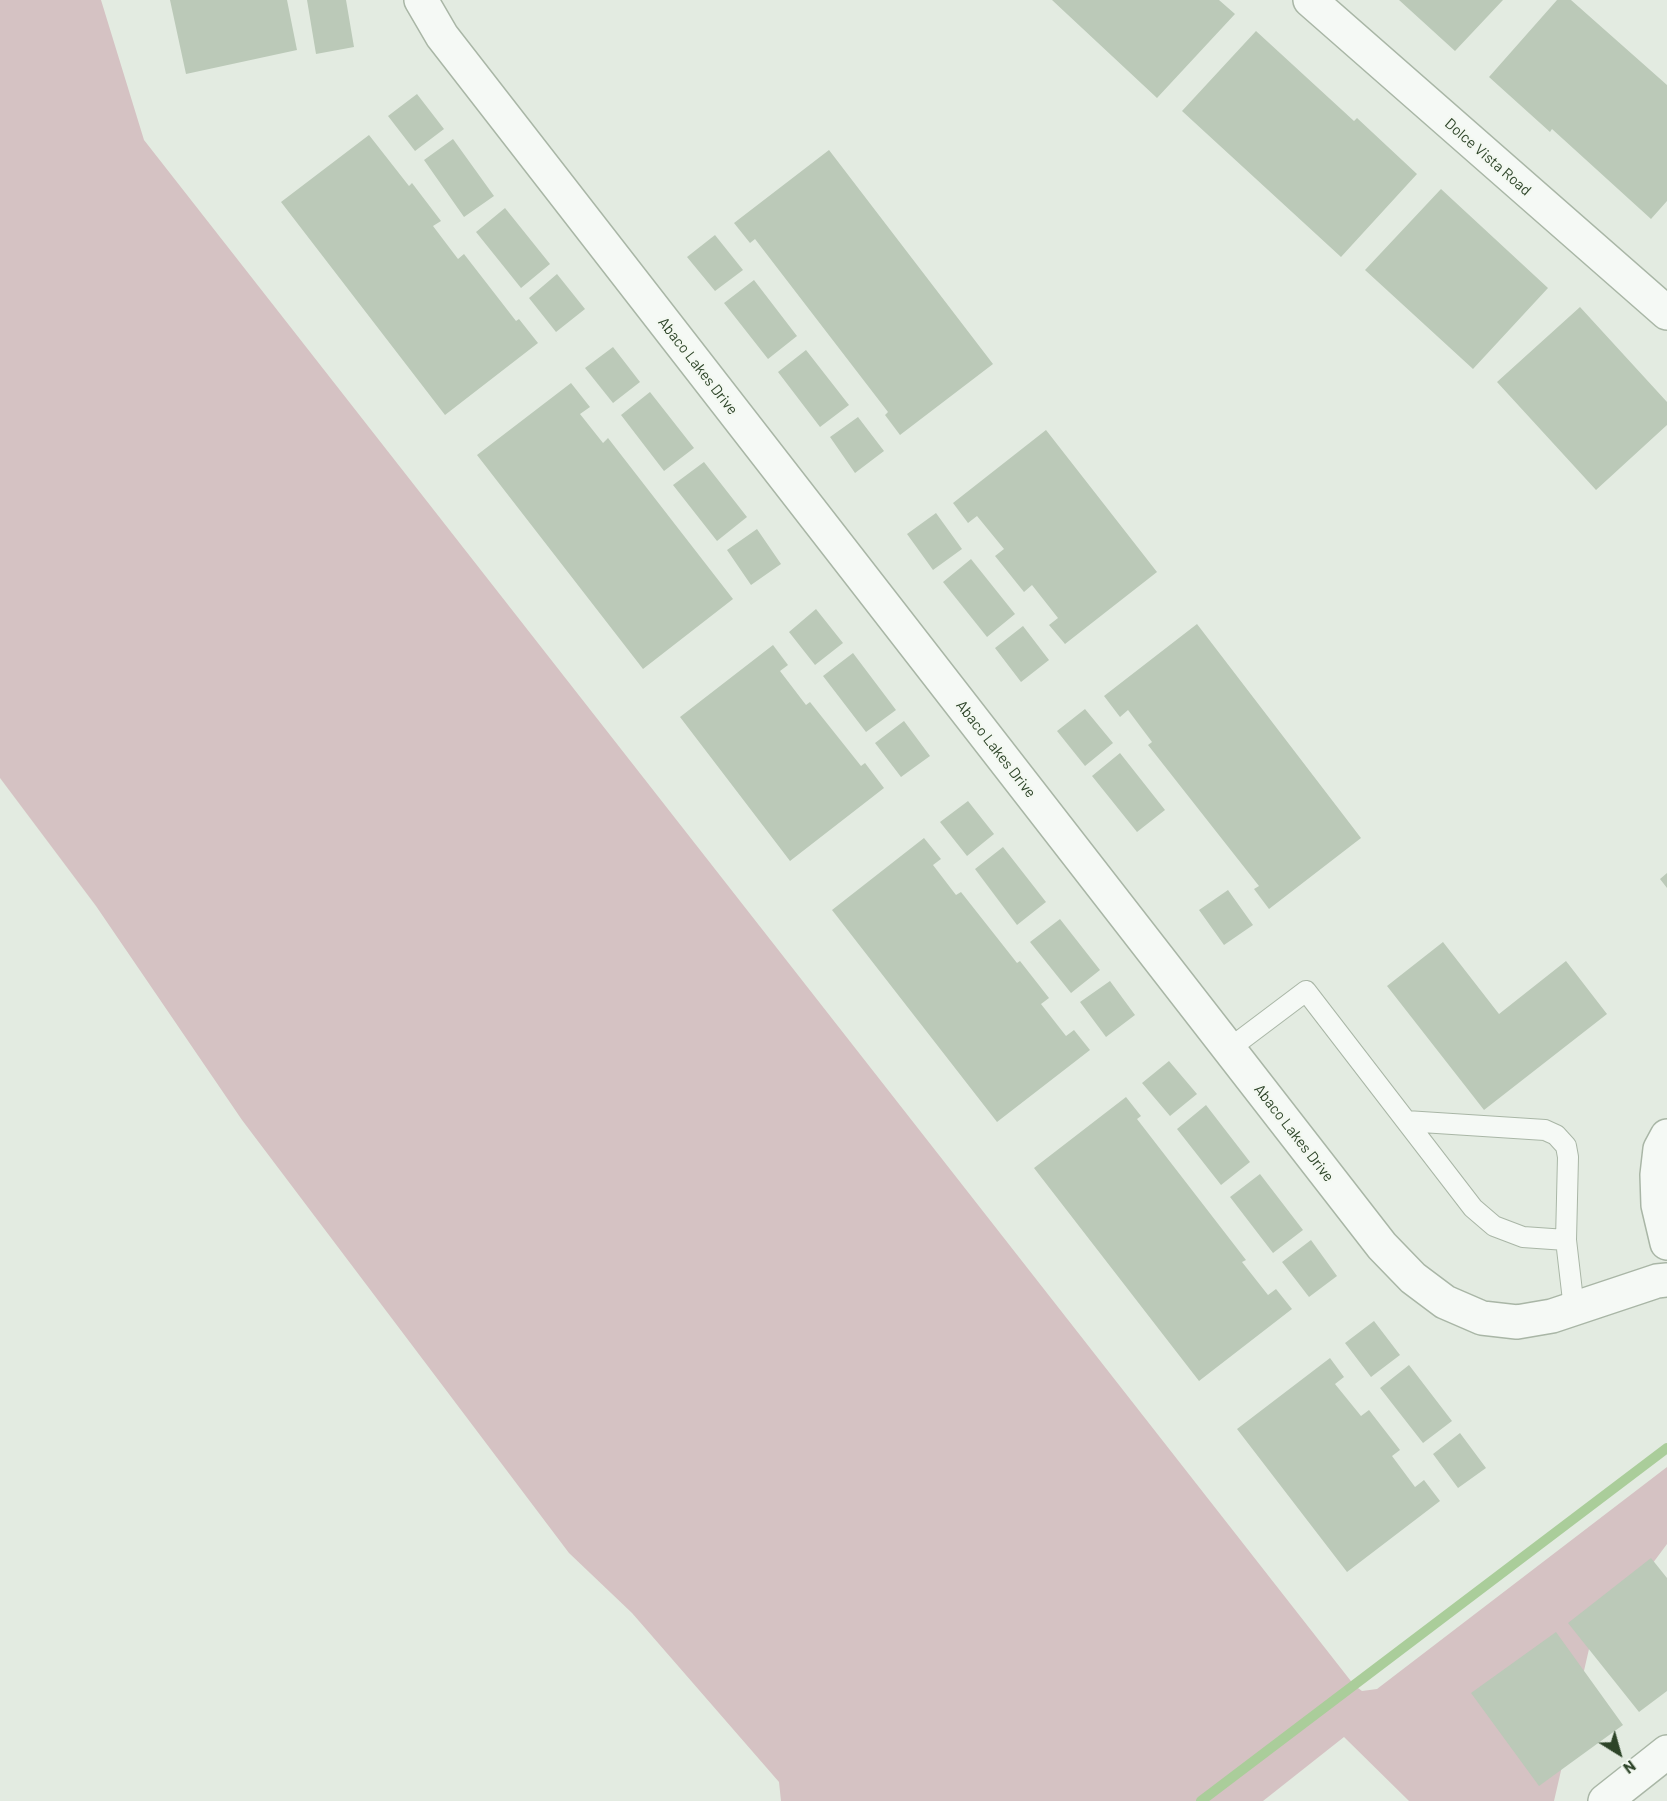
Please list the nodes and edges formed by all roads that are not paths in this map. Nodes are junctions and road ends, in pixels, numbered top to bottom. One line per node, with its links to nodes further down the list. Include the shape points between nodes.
1 (421, 0): 4 (street, Abaco Lakes Drive, via 442,36)
2 (1310, 0): 3 (street, Dolce Vista Road)
3 (1667, 313)
4 (1229, 1049): 5 (lane, via 1306,991); 10 (street, Abaco Lakes Drive, via 1382,1246 1413,1278 1445,1302 1482,1318 1516,1322)
5 (1406, 1121): 7 (lane, via 1473,1208 1494,1226 1523,1237); 7 (lane, via 1545,1130 1556,1136 1566,1146 1569,1157)
6 (1667, 1136): 8 (street, via 1660,1149 1657,1176)
7 (1566, 1240): 10 (lane)
8 (1667, 1243)
9 (1667, 1280): 10 (street, Abaco Lakes Drive)
10 (1574, 1309)
11 (1667, 1752): 12 (street)
12 (1605, 1801)

